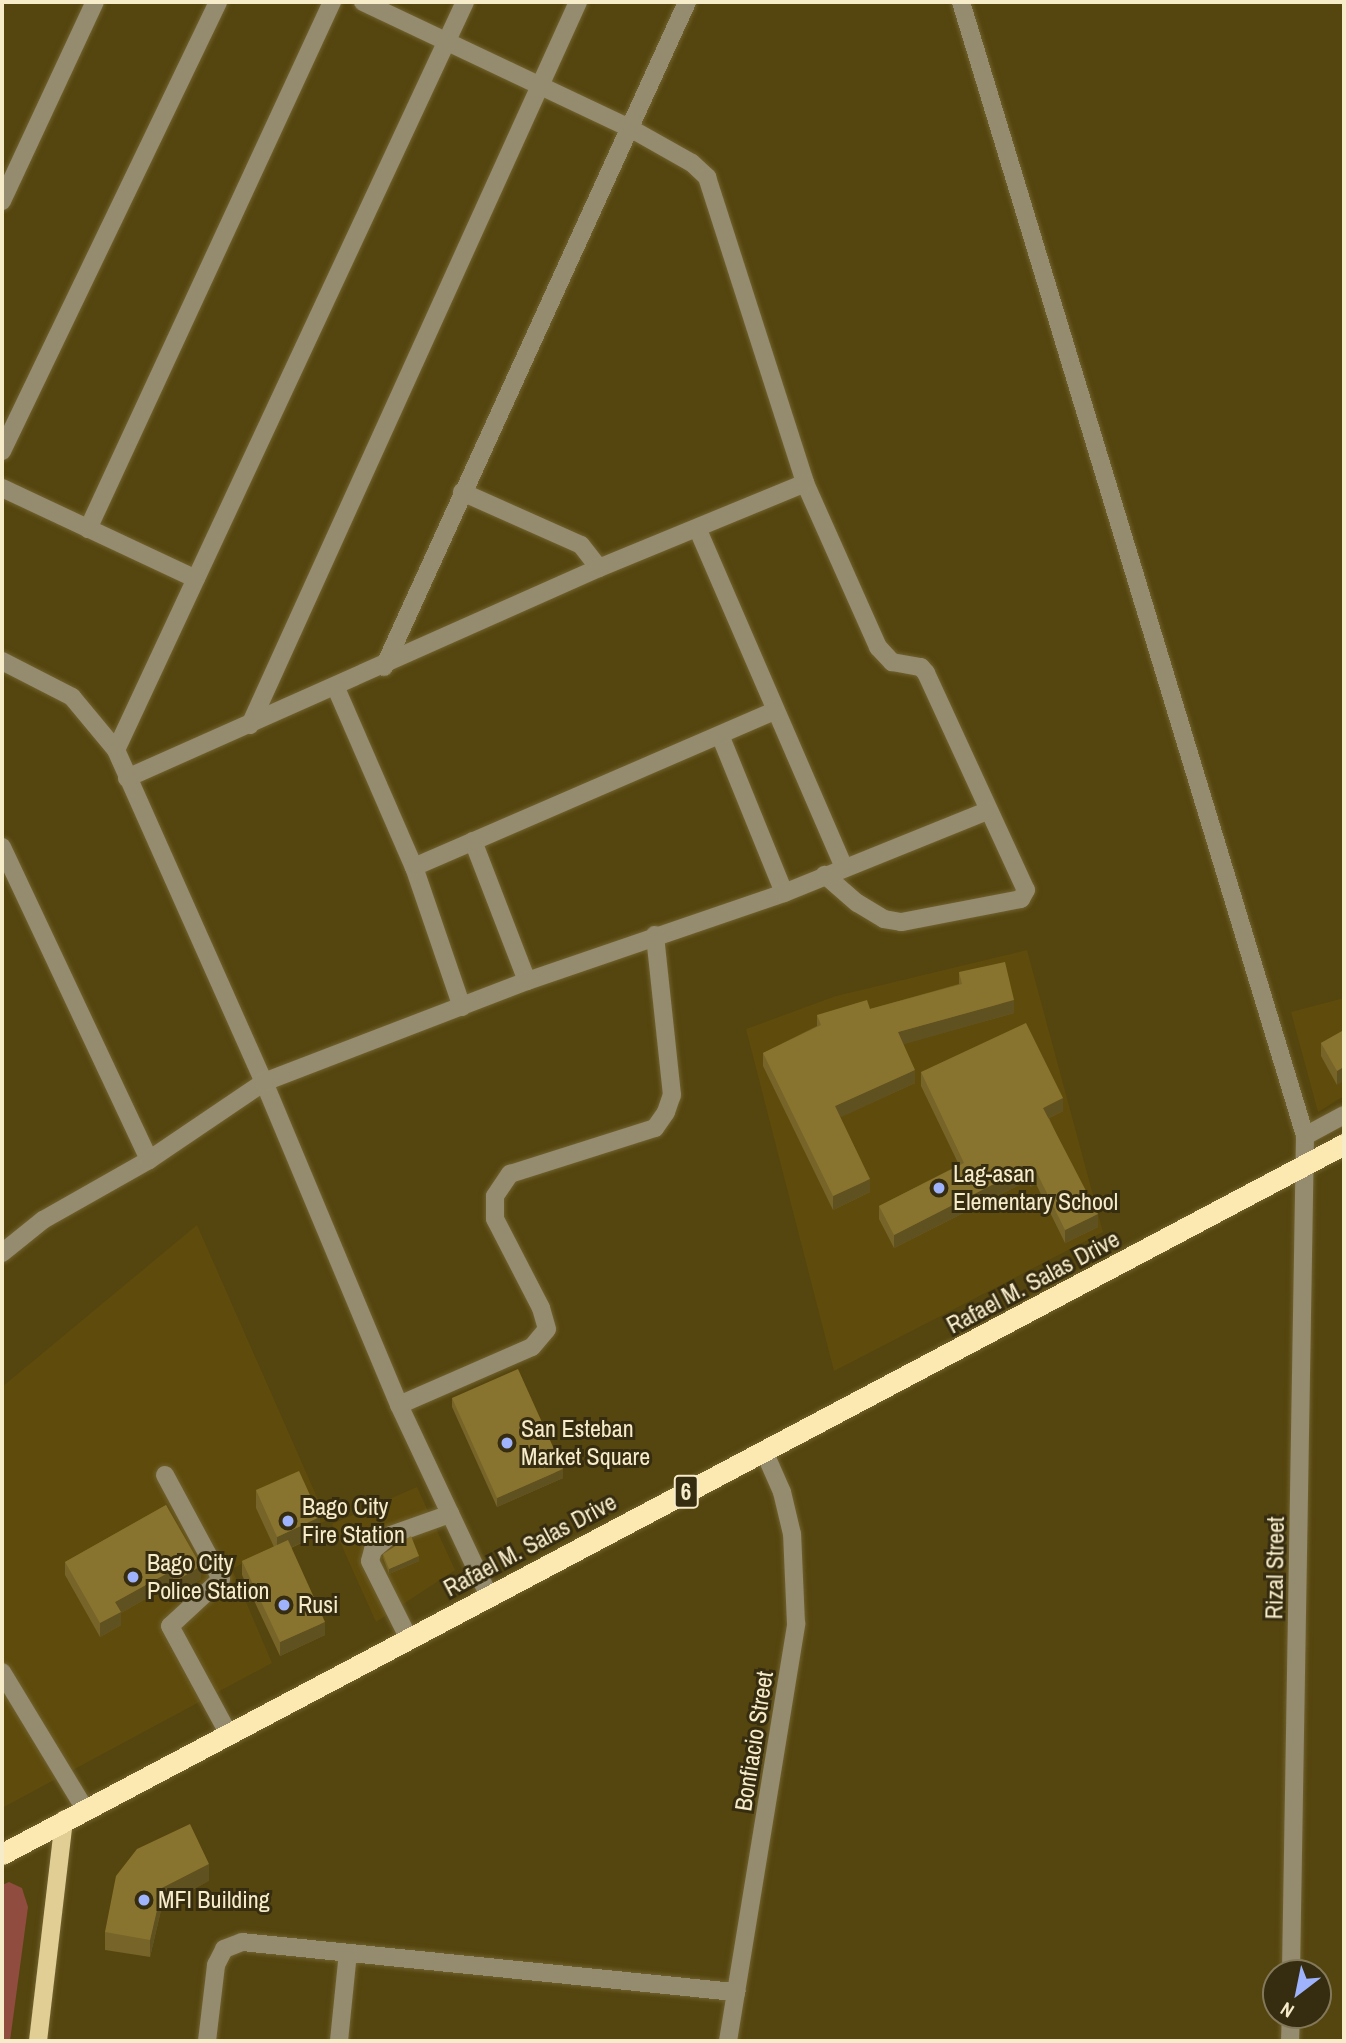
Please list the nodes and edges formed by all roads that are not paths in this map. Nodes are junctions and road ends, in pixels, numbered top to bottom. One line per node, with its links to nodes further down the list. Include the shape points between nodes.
1 (95, 2): 12 (street)
2 (218, 2): 13 (street)
3 (332, 2): 17 (street)
4 (363, 2): 9 (street)
5 (465, 2): 9 (street)
6 (578, 2): 10 (street)
7 (687, 2): 11 (street)
8 (961, 2): 41 (street, Rizal Street)
9 (447, 41): 10 (street); 20 (street)
10 (538, 84): 11 (street); 25 (street)
11 (628, 127): 14 (street, via 692,163 707,177); 16 (street)
12 (2, 201)
13 (2, 451)
14 (805, 483): 18 (street); 29 (street, via 878,647 892,662 921,667 926,673)
15 (2, 488): 17 (street)
16 (462, 492): 19 (street, via 581,545); 22 (street)
17 (88, 528): 20 (street)
18 (698, 530): 19 (street); 24 (street)
19 (599, 568): 22 (street)
20 (195, 579): 27 (street)
21 (2, 661): 27 (street, via 72,697)
22 (384, 667): 23 (street)
23 (336, 688): 25 (street); 32 (street)
24 (775, 711): 26 (street); 33 (street)
25 (250, 725): 28 (street)
26 (720, 735): 30 (street); 35 (street)
27 (116, 750): 28 (street)
28 (127, 779): 39 (street)
29 (987, 811): 33 (street); 34 (street, via 1025,880 1021,900 901,922 884,919 857,903)
30 (473, 841): 32 (street); 37 (street)
31 (2, 847): 43 (street)
32 (414, 867): 38 (street)
33 (844, 867): 34 (street)
34 (825, 874): 35 (street)
35 (784, 893): 36 (street)
36 (655, 934): 37 (street); 46 (street, via 672,1095 666,1112 654,1128 510,1174 495,1196 495,1219 541,1308 547,1329 532,1347)
37 (527, 981): 38 (street)
38 (462, 1006): 39 (street)
39 (264, 1082): 43 (street); 46 (street)
40 (1344, 1115): 41 (street)
41 (1305, 1136): 44 (street, Rizal Street)
42 (1344, 1144): 44 (highway, 6)
43 (149, 1160): 45 (street, via 43,1220)
44 (1307, 1165): 47 (highway, Rafael M. Salas Drive / 6); 58 (street, Rizal Street)
45 (2, 1253)
46 (399, 1405): 49 (street)
47 (766, 1458): 50 (highway, Rafael M. Salas Drive / 6); 59 (street, Bonfiacio Street, via 782,1492 792,1534 796,1623)
48 (164, 1475): 53 (street, via 221,1579 170,1626)
49 (450, 1514): 50 (street); 51 (street, via 391,1535 373,1550 370,1560)
50 (489, 1596): 51 (highway, Rafael M. Salas Drive / 6)
51 (409, 1639): 53 (highway, Rafael M. Salas Drive / 6)
52 (2, 1672): 54 (street)
53 (229, 1733): 54 (highway, Rafael M. Salas Drive / 6)
54 (85, 1809): 55 (highway, Rafael M. Salas Drive / 6)
55 (65, 1820): 56 (highway, Rafael M. Salas Drive / 6); 60 (main road)
56 (2, 1854)
57 (348, 1953): 59 (street); 61 (street, via 242,1942 223,1949 215,1965); 62 (street)
58 (1291, 1959)
59 (737, 1992): 63 (street, Bonfiacio Street)
60 (38, 2041)
61 (206, 2041)
62 (339, 2041)
63 (728, 2041)

